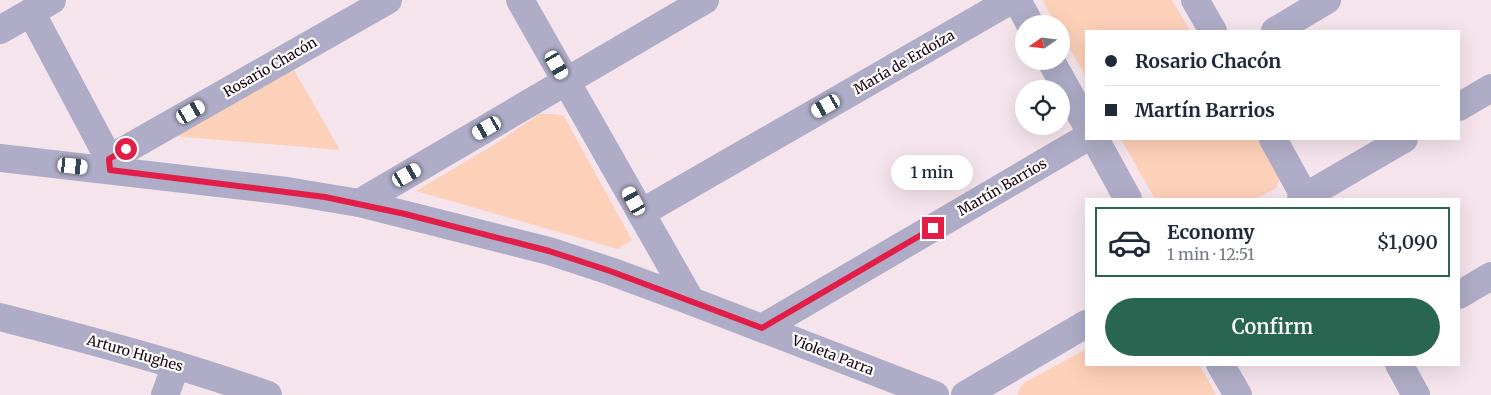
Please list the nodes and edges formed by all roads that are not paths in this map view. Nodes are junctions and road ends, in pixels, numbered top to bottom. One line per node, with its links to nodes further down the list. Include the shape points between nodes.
1 (388, 0): 23 (street, Rosario Chacón)
2 (520, 0): 14 (street)
3 (705, 0): 14 (street)
4 (1011, 0): 27 (street, María de Erdoíza)
5 (1017, 0): 9 (street)
6 (1195, 0): 11 (street)
7 (1327, 0): 12 (street)
8 (41, 6): 10 (street); 23 (street)
9 (1025, 15)
10 (0, 30)
11 (1212, 30)
12 (1277, 30)
13 (1056, 70): 17 (street)
14 (567, 81): 26 (street); 27 (street)
15 (1491, 88): 16 (street)
16 (1460, 106)
17 (1085, 122)
18 (1085, 139): 33 (street, Martín Barrios)
19 (1095, 140): 24 (street)
20 (1274, 140): 25 (street)
21 (1402, 140): 25 (street)
22 (0, 158): 23 (street, Violeta Parra)
23 (109, 164): 26 (street, Violeta Parra)
24 (1127, 198)
25 (1304, 198)
26 (360, 203): 30 (street, Violeta Parra, via 549,251)
27 (641, 213): 30 (street)
28 (1491, 276): 29 (street)
29 (1460, 294)
30 (691, 301): 33 (street, Violeta Parra)
31 (0, 317): 34 (street, Arturo Hughes)
32 (1085, 325): 40 (street)
33 (762, 328): 39 (street, Violeta Parra)
34 (176, 365): 37 (street); 38 (street, Arturo Hughes)
35 (1221, 366): 41 (street)
36 (1399, 366): 42 (street)
37 (165, 395)
38 (268, 395)
39 (935, 395)
40 (965, 395)
41 (1238, 395)
42 (1416, 395)

